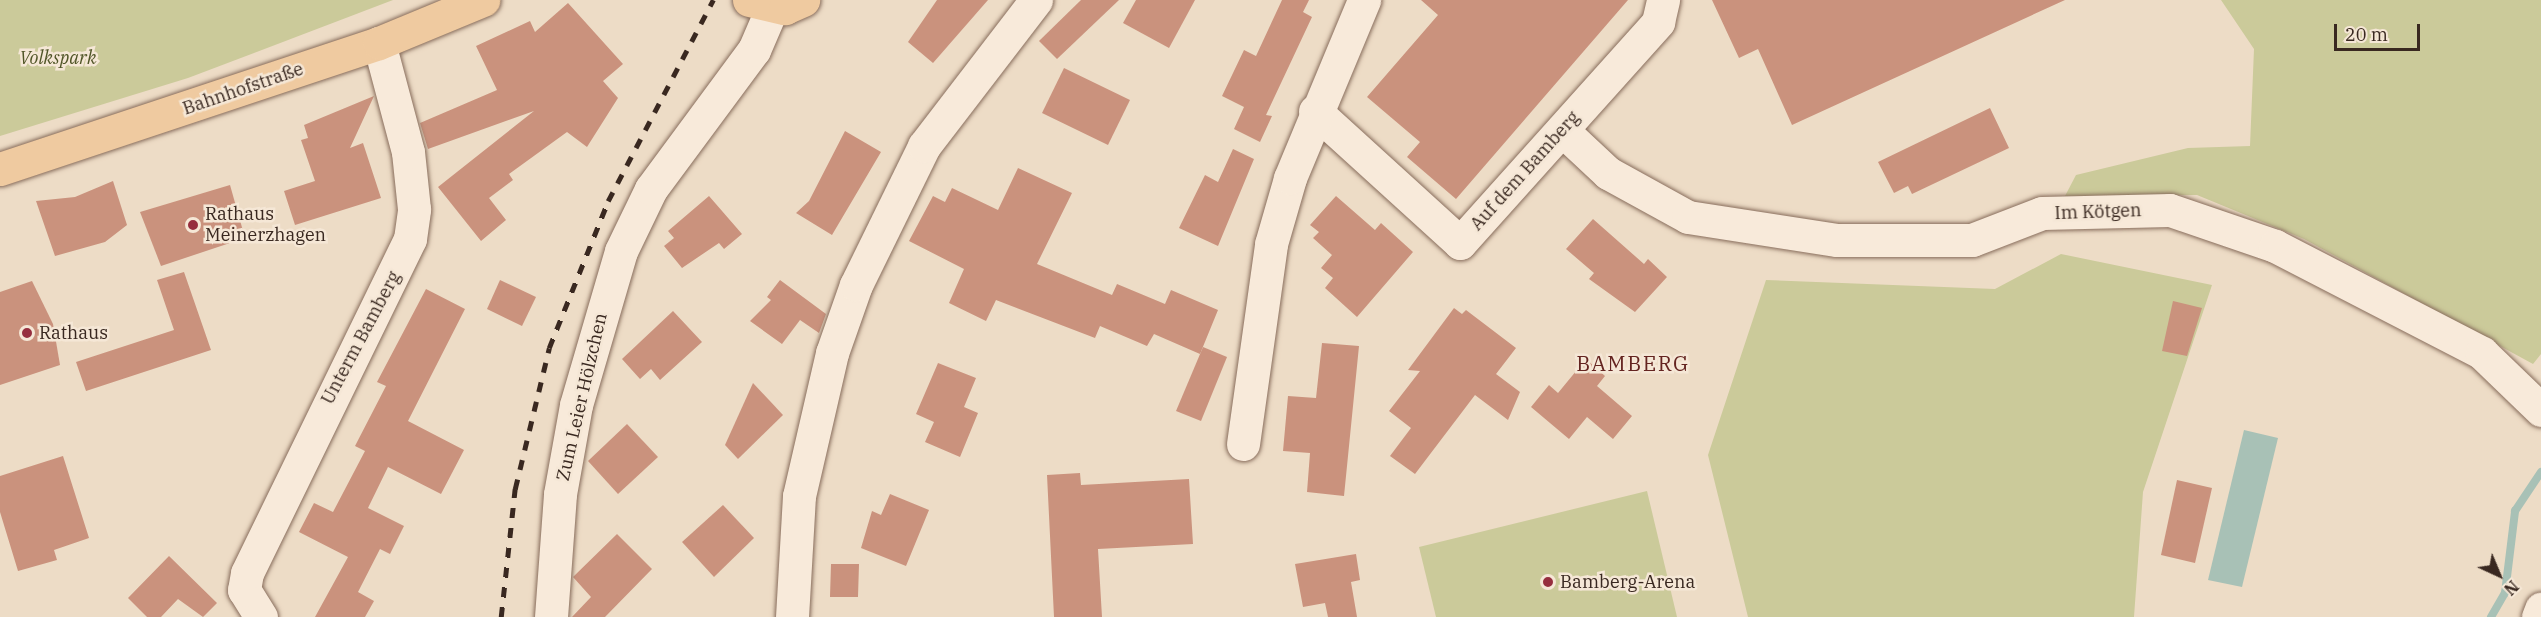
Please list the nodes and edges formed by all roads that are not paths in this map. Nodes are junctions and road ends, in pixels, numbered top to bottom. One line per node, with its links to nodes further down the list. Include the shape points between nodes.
1 (483, 0): 7 (main road, Bahnhofstraße)
2 (803, 0): 6 (main road)
3 (1036, 0): 16 (street, via 924,146 856,285 832,353 799,496)
4 (1364, 0): 8 (street)
5 (1663, 0): 9 (street, Auf dem Bamberg, via 1659,22)
6 (760, 4): 15 (street, Zum Leier Hölzchen, via 754,50 651,189 621,251 576,405 560,494)
7 (379, 43): 10 (main road, Bahnhofstraße); 14 (street, Unterm Bamberg, via 408,152 414,209 410,239 247,573 244,590)
8 (1315, 111): 9 (street, Auf dem Bamberg, via 1460,243); 12 (street, via 1270,244)
9 (1562, 130): 11 (street, Im Kötgen, via 1608,173 1688,217 1837,240 1972,240 2042,213 2170,210 2275,246 2482,353)
10 (0, 169)
11 (2541, 410)
12 (1243, 444)
13 (2541, 609): 17 (street)
14 (261, 617)
15 (550, 617)
16 (792, 617)
17 (2538, 617)

